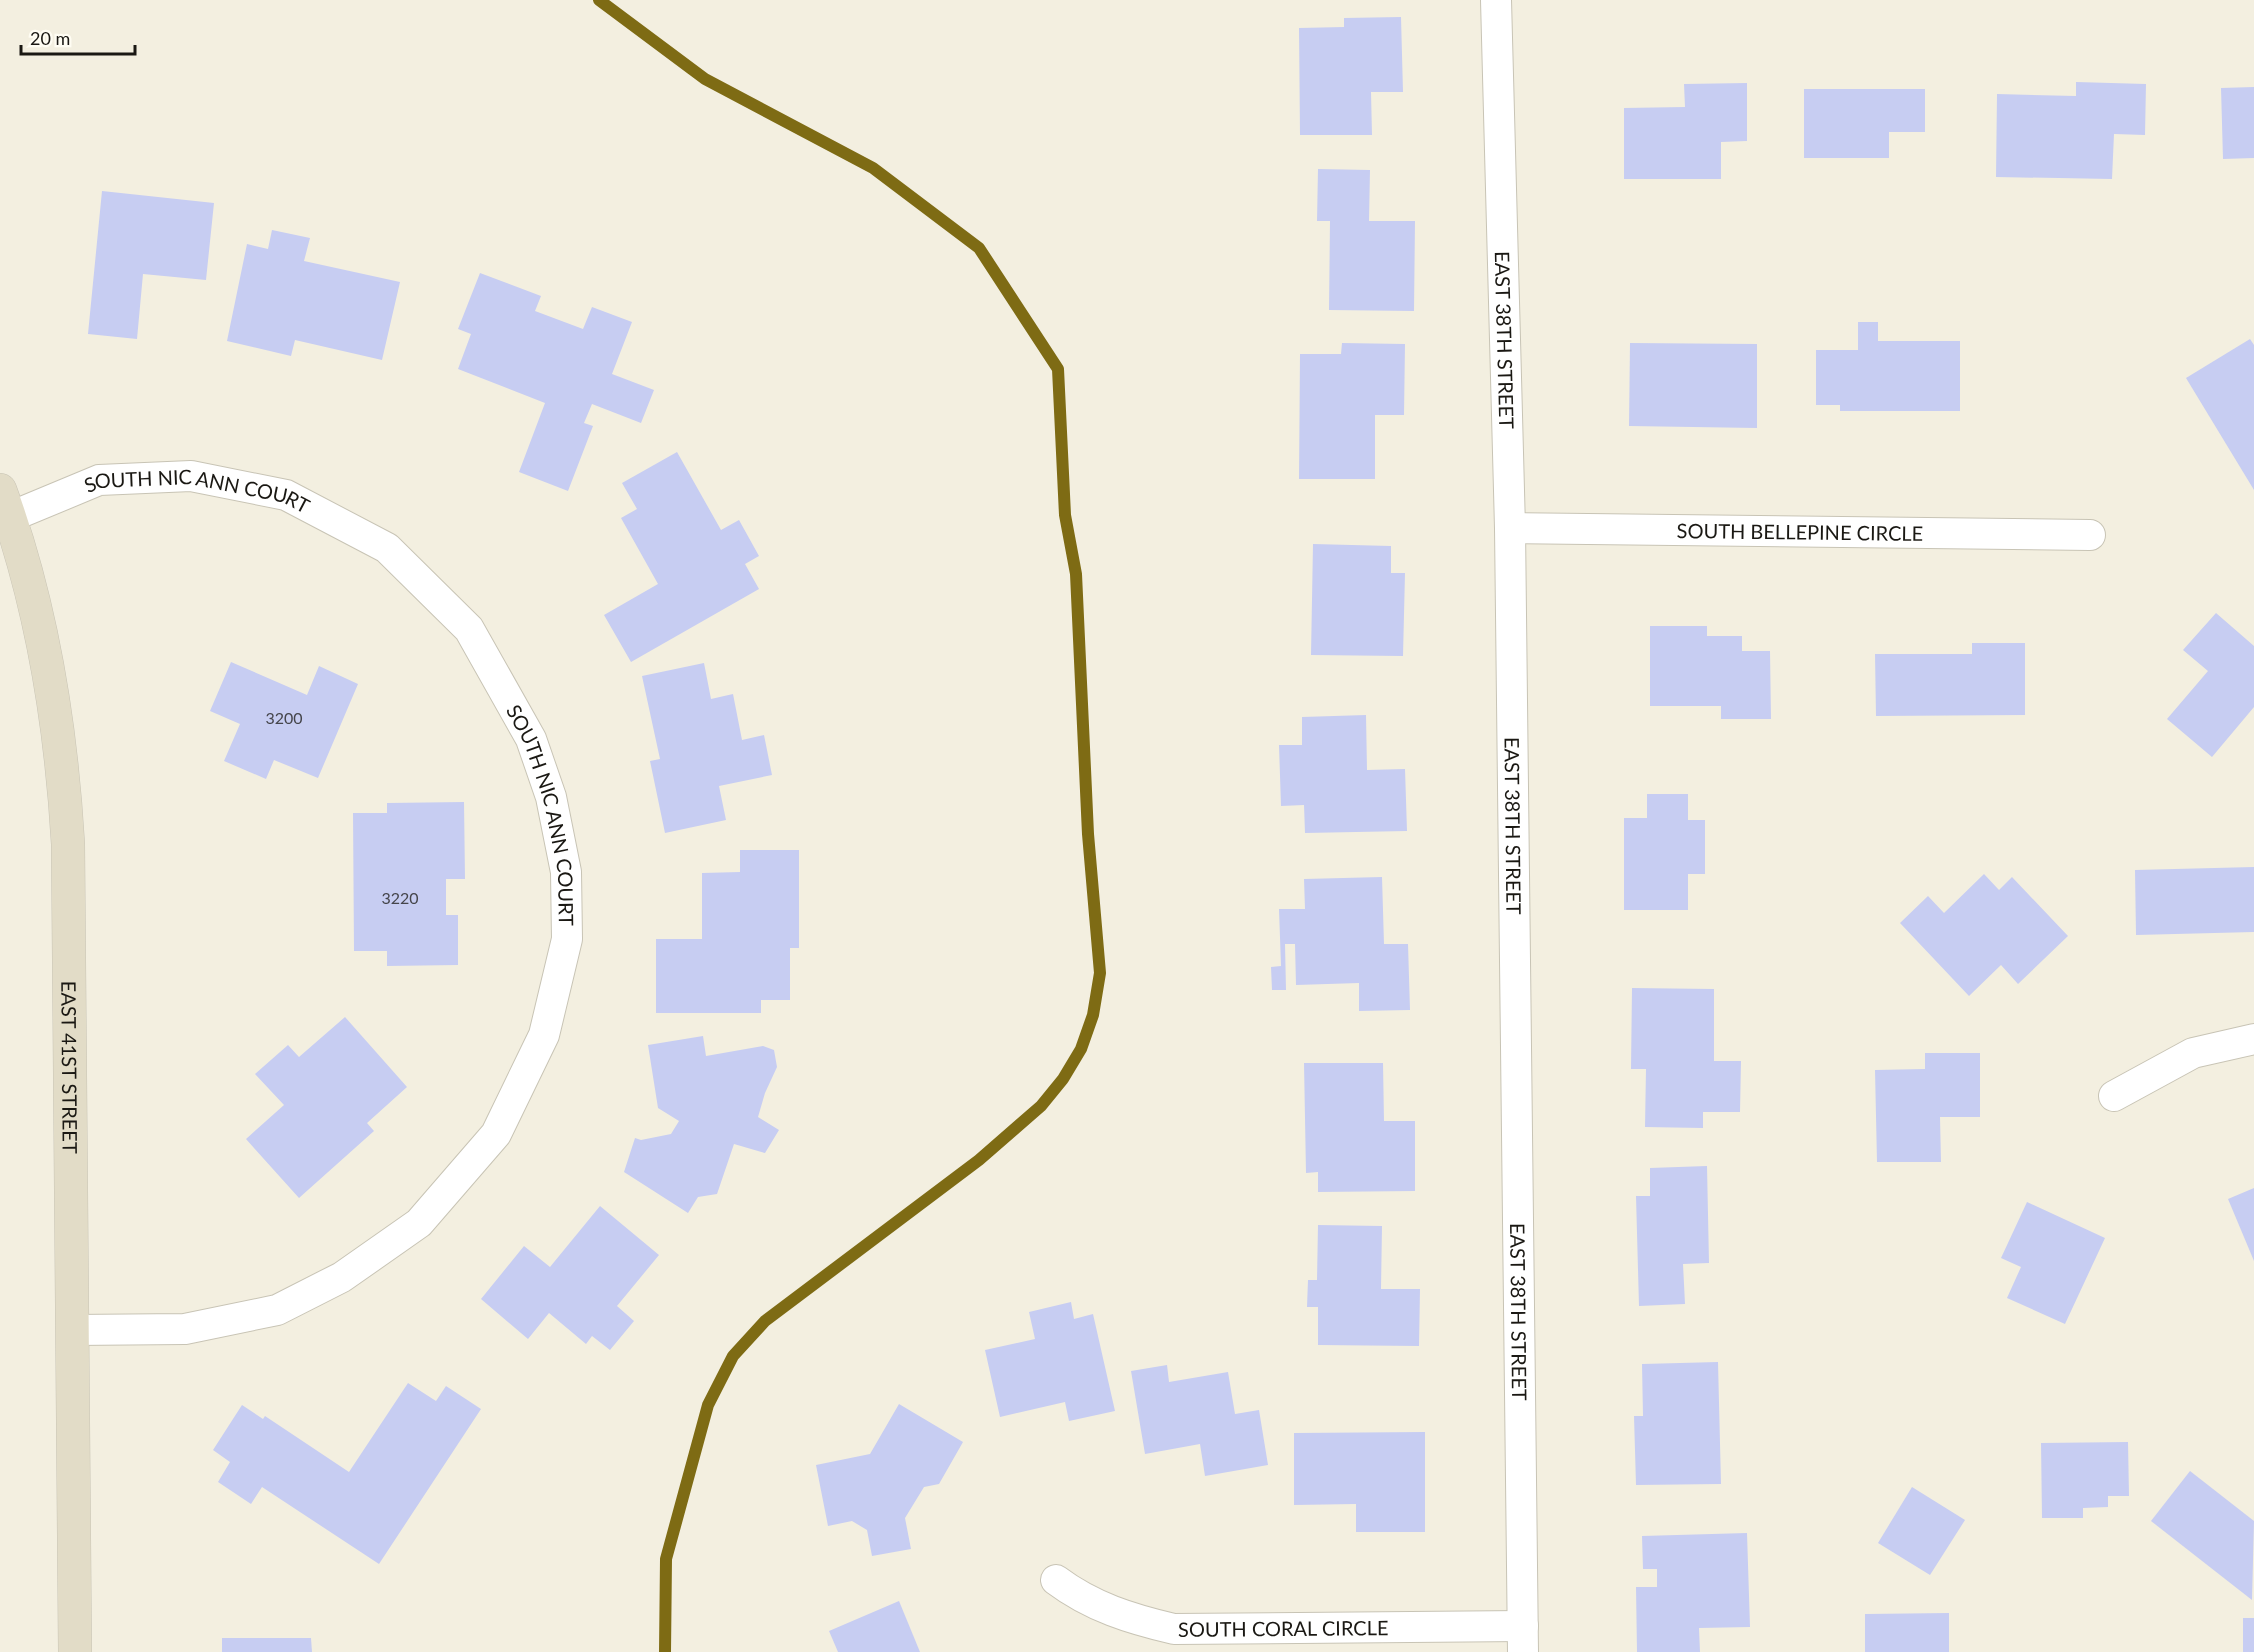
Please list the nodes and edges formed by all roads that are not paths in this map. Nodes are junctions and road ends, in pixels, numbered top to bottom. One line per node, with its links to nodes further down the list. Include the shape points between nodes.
1 (1496, 0): 3 (street, EAST 38TH STREET)
2 (5, 503): 7 (street, EAST 41ST STREET, via 36,611 63,761 68,843); 7 (street, SOUTH NIC ANN COURT, via 99,480 191,476 286,495 387,548 469,629 531,739 551,797 566,872 567,939 544,1035 496,1134 419,1223 342,1277 277,1310 185,1329)
3 (1510, 528): 4 (street, SOUTH BELLEPINE CIRCLE); 9 (street, EAST 38TH STREET)
4 (2090, 535)
5 (2254, 1039): 6 (street, via 2193,1053)
6 (2114, 1096)
7 (73, 1330): 10 (street, EAST 41ST STREET)
8 (1056, 1580): 9 (street, SOUTH CORAL CIRCLE, via 1081,1599 1130,1619 1174,1629)
9 (1523, 1639)
10 (75, 1652)

